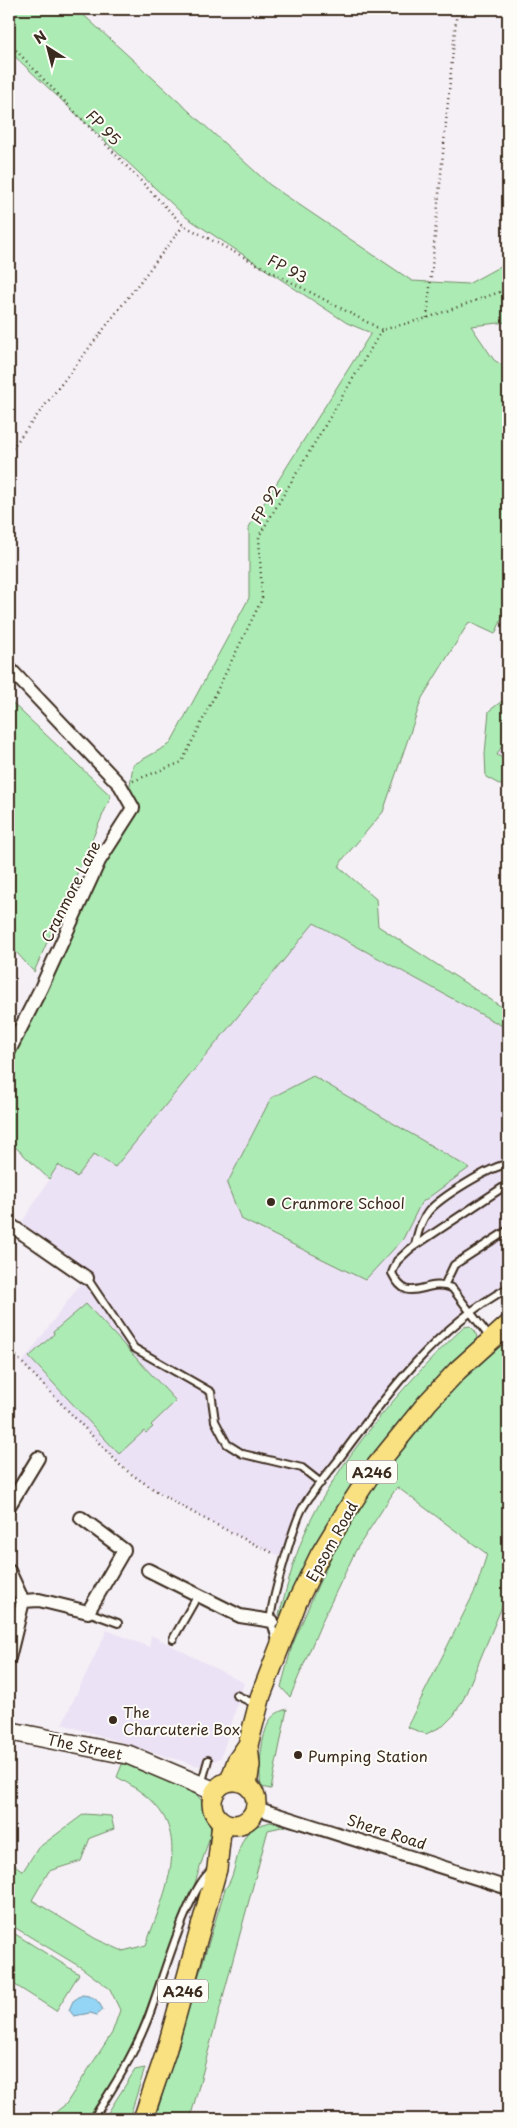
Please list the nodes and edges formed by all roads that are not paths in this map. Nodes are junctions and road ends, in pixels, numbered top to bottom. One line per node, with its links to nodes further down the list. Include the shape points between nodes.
1 (9, 668): 2 (street, Cranmore Lane, via 120,785 133,808 99,861)
2 (9, 1051)
3 (508, 1164): 7 (lane, via 490,1169 429,1211 420,1224)
4 (508, 1184): 7 (lane)
5 (9, 1224): 8 (street)
6 (508, 1230): 9 (lane, via 454,1265)
7 (415, 1245): 9 (lane, via 397,1261 392,1273 402,1290 411,1293 429,1286)
8 (87, 1278): 15 (lane, via 134,1348 211,1392 215,1421 227,1444 243,1454 302,1468)
9 (444, 1286): 11 (lane, via 452,1288)
10 (508, 1288): 11 (lane)
11 (470, 1313): 13 (lane); 15 (lane, via 420,1359)
12 (508, 1325): 13 (main road, Epsom Road / A246)
13 (492, 1340): 26 (main road, Epsom Road / A246, via 428,1402 368,1477 320,1555)
14 (38, 1458): 16 (street)
15 (321, 1483): 23 (lane, via 301,1511 276,1588)
16 (9, 1506)
17 (81, 1518): 22 (street, via 124,1550)
18 (148, 1570): 20 (street)
19 (9, 1571): 21 (street)
20 (198, 1595): 23 (street, via 240,1616); 25 (lane)
21 (23, 1601): 22 (street, via 39,1600); 27 (street)
22 (88, 1612): 24 (lane)
23 (272, 1621): 26 (lane)
24 (118, 1623)
25 (173, 1639)
26 (278, 1648): 29 (main road, Epsom Road / A246)
27 (9, 1658)
28 (236, 1695): 29 (lane)
29 (258, 1705): 32 (main road, Epsom Road / A246, via 248,1745 250,1765)
30 (9, 1731): 33 (street, The Street, via 128,1755)
31 (208, 1760): 33 (lane)
32 (238, 1783): 33 (main road); 34 (main road, via 256,1798)
33 (207, 1789): 35 (main road, via 214,1813)
34 (256, 1808): 35 (main road, via 252,1816); 37 (street, Shere Road)
35 (231, 1823): 36 (main road, A246, via 225,1854)
36 (218, 1865): 38 (lane, via 197,1888 146,2023 122,2073); 39 (main road, A246, via 166,2052)
37 (508, 1888)
38 (93, 2119)
39 (143, 2119)

